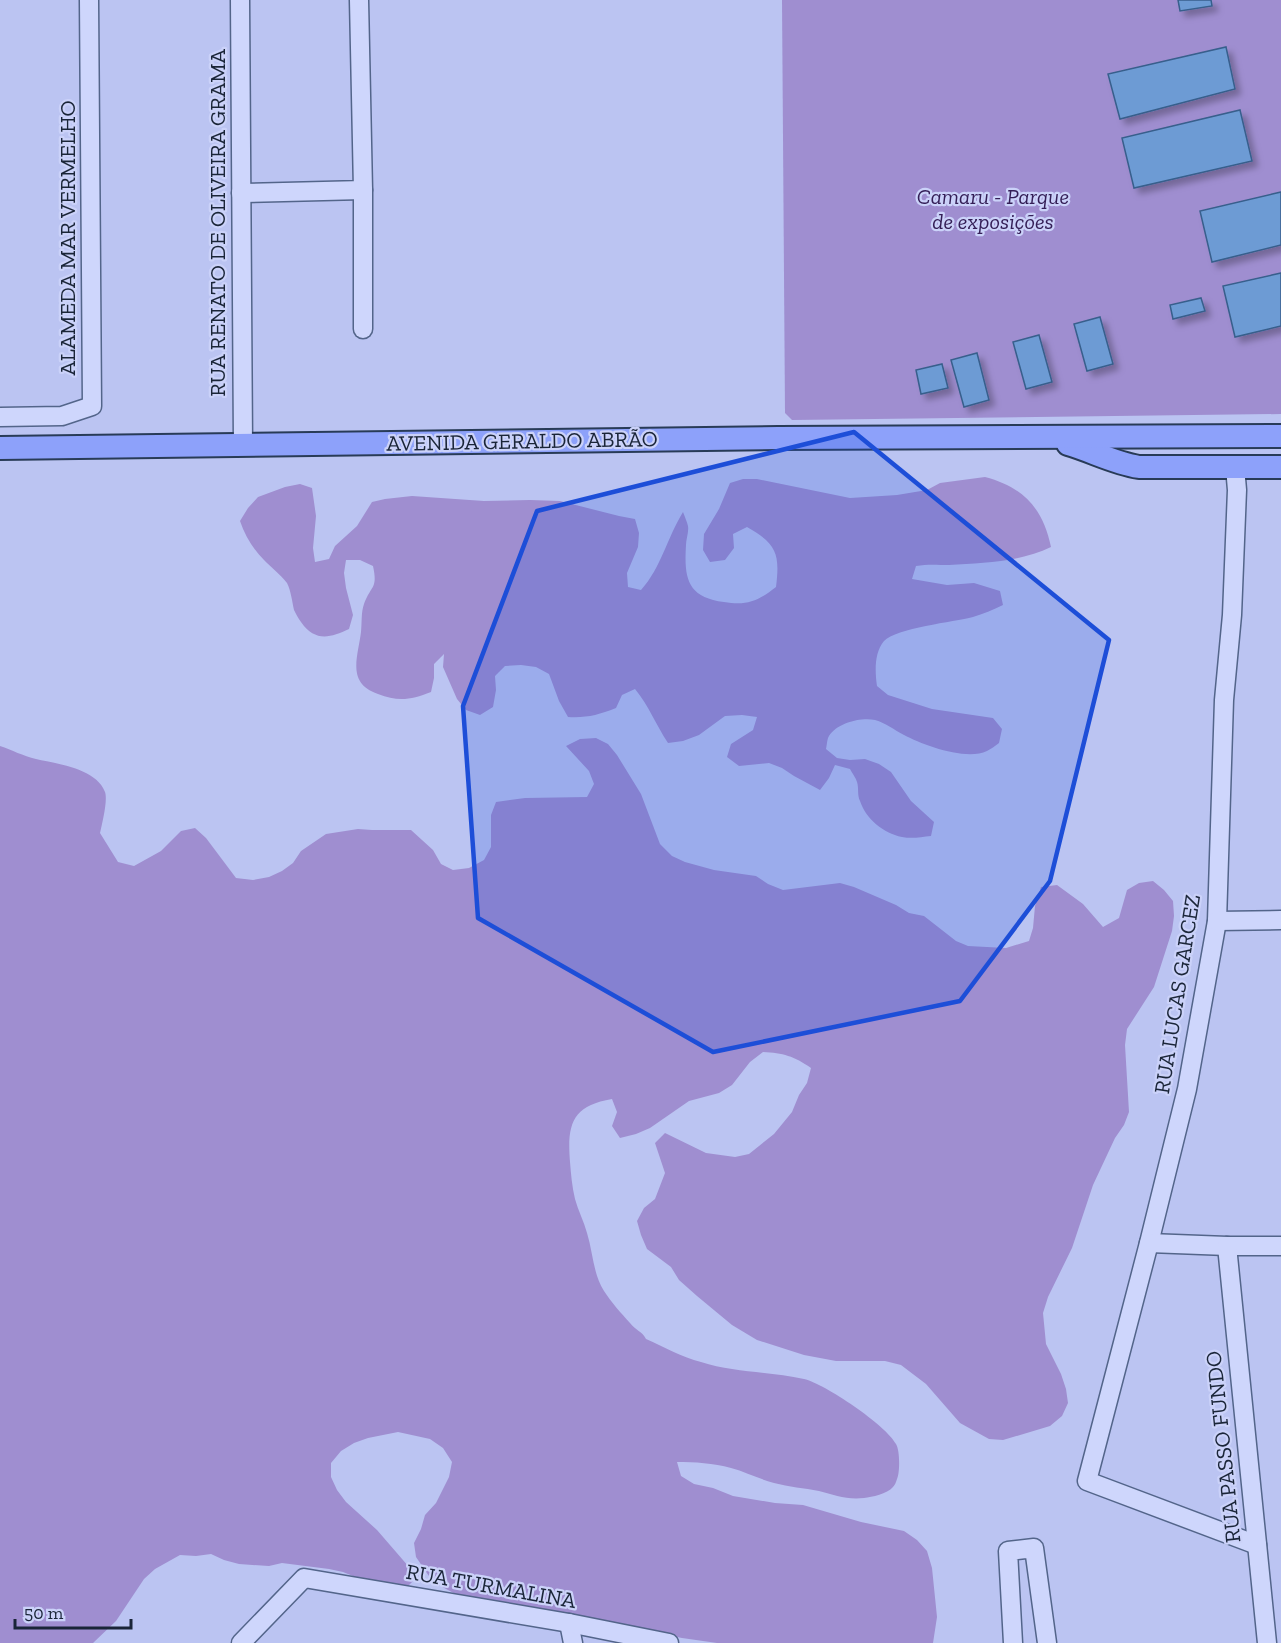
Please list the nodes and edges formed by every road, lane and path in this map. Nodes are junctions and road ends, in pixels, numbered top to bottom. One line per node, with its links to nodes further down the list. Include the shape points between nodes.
1 (89, 0): 7 (street, ALAMEDA MAR VERMELHO, via 92,406 62,416)
2 (240, 0): 5 (street, RUA RENATO DE OLIVEIRA GRAMA)
3 (360, 0): 4 (street)
4 (363, 190): 5 (street); 6 (street)
5 (241, 193): 10 (street, RUA RENATO DE OLIVEIRA GRAMA)
6 (363, 329)
7 (0, 417)
8 (1281, 436): 9 (main road, AVENIDA GERALDO ABRÃO)
9 (1043, 437): 10 (main road, AVENIDA GERALDO ABRÃO); 12 (main road, AVENIDA GERALDO ABRÃO, via 1126,465)
10 (243, 445): 11 (main road, AVENIDA GERALDO ABRÃO)
11 (0, 448)
12 (1235, 467): 13 (main road, AVENIDA GERALDO ABRÃO); 15 (street, RUA LUCAS GARCEZ)
13 (1281, 467)
14 (1281, 920): 15 (street)
15 (1217, 921): 16 (street, RUA LUCAS GARCEZ, via 1187,1089)
16 (1149, 1243): 17 (street); 19 (street, RUA LUCAS GARCEZ, via 1087,1481)
17 (1227, 1246): 18 (street); 19 (street, RUA PASSO FUNDO)
18 (1281, 1246)
19 (1257, 1545): 26 (street, RUA PASSO FUNDO)
20 (569, 1623): 21 (street, RUA TURMALINA, via 304,1578); 22 (street); 23 (street, RUA TURMALINA)
21 (241, 1643)
22 (573, 1643)
23 (669, 1643)
24 (1013, 1643): 25 (street, via 1008,1551 1034,1548)
25 (1047, 1643)
26 (1267, 1643)

